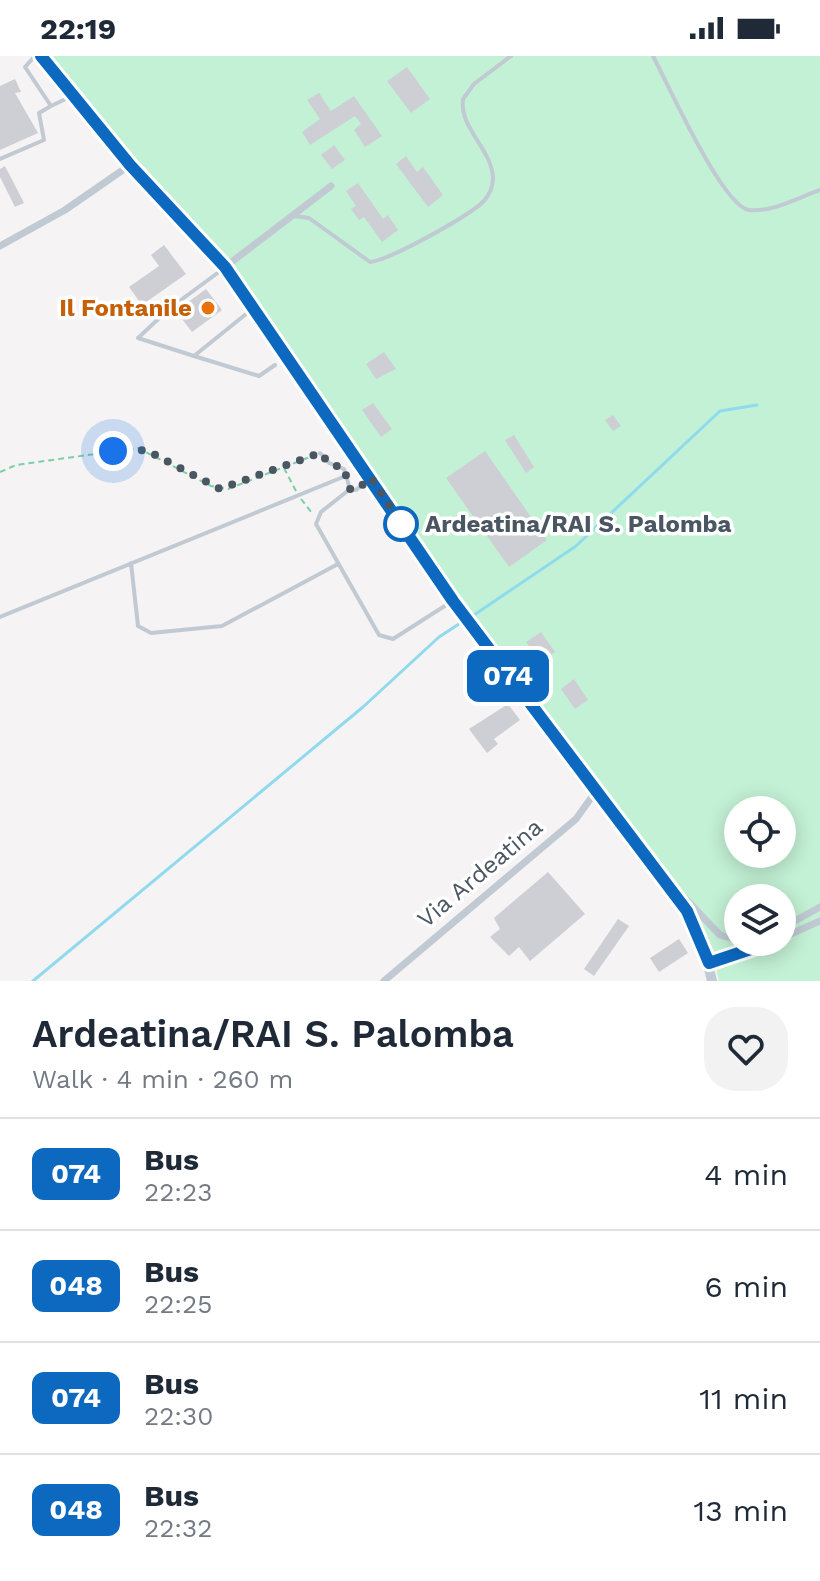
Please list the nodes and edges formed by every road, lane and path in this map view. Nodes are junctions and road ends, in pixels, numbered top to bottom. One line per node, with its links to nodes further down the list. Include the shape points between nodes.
1 (35, 56): 6 (lane, via 25,67)
2 (41, 56): 5 (main road)
3 (511, 56): 11 (lane, via 463,99 464,114 492,173 490,191 480,204 370,262 309,218)
4 (653, 56): 10 (lane, via 734,203 758,210)
5 (72, 96): 6 (lane); 8 (main road)
6 (51, 106): 7 (lane, via 39,113 44,140)
7 (0, 159)
8 (130, 165): 12 (street); 13 (main road)
9 (331, 186): 11 (street)
10 (820, 190)
11 (288, 217): 13 (street)
12 (0, 246)
13 (225, 267): 14 (main road); 15 (lane, via 138,335)
14 (254, 308): 15 (lane); 20 (main road)
15 (194, 356): 16 (lane, via 259,376)
16 (275, 365)
17 (320, 453): 18 (path, via 228,489 211,486 138,448 16,465); 19 (lane)
18 (0, 472)
19 (348, 475): 21 (lane); 22 (lane)
20 (371, 478): 21 (lane); 24 (main road)
21 (350, 489): 23 (lane, via 316,517)
22 (131, 563): 23 (lane, via 138,626 151,633 222,626); 25 (lane)
23 (338, 563): 24 (lane, via 385,639)
24 (453, 601): 26 (main road)
25 (0, 617)
26 (596, 791): 27 (main road); 35 (street, Via Ardeatina, via 576,819)
27 (650, 861): 32 (street); 34 (main road, via 692,918)
28 (820, 907): 29 (street)
29 (796, 920)
30 (820, 921): 31 (street)
31 (796, 932)
32 (724, 936)
33 (725, 956): 34 (street)
34 (709, 963): 36 (main road)
35 (384, 981)
36 (712, 981)

